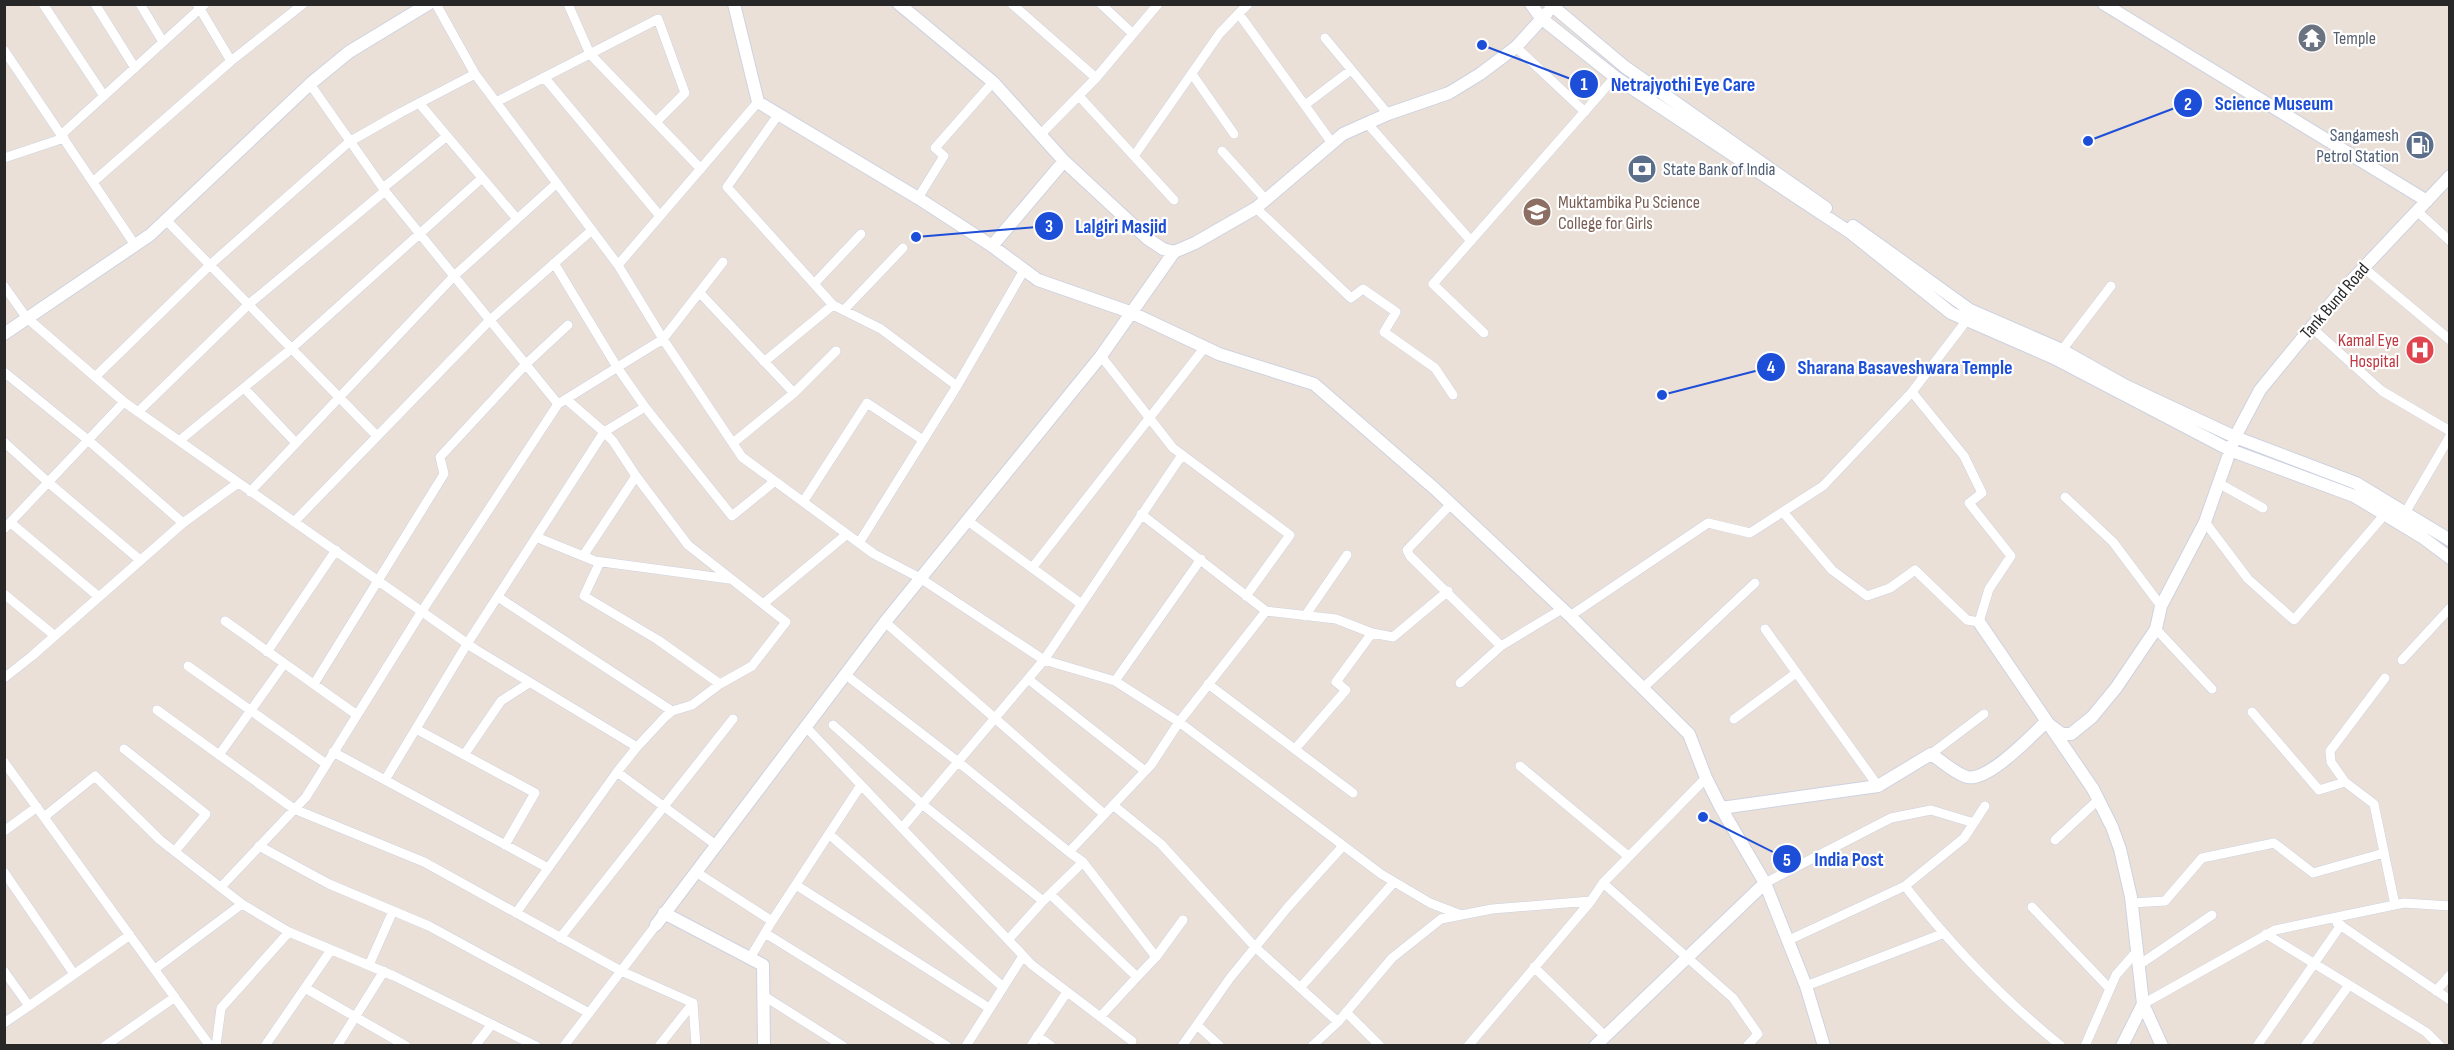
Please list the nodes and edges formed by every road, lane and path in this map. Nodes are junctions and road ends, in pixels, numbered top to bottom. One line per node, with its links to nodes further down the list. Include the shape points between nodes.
1 (43, 4): 36 (street)
2 (95, 4): 27 (street)
3 (140, 4): 22 (street)
4 (303, 4): 26 (street)
5 (428, 4): 35 (street, via 349,52)
6 (436, 4): 29 (street)
7 (568, 4): 25 (street)
8 (734, 4): 39 (street)
9 (899, 4): 34 (street)
10 (1012, 4): 33 (street)
11 (1101, 4): 20 (street)
12 (1158, 4): 20 (street)
13 (1248, 4): 18 (street)
14 (1531, 4): 19 (street)
15 (2104, 4): 65 (street)
16 (200, 6): 22 (street); 26 (street)
17 (1553, 6): 19 (street); 95 (street, via 1624,67 1883,246)
18 (1239, 14): 30 (street, via 1220,33); 41 (street)
19 (1541, 18): 23 (street); 32 (street)
20 (1133, 34): 33 (street)
21 (1324, 38): 28 (street)
22 (163, 42): 27 (street)
23 (1516, 46): 42 (street); 43 (street, via 1449,93)
24 (4, 50): 50 (street)
25 (590, 54): 31 (street); 45 (street); 45 (street, via 658,19 685,93)
26 (231, 61): 60 (street)
27 (135, 68): 36 (street)
28 (1351, 70): 41 (street); 43 (street)
29 (474, 74): 38 (street); 40 (street)
30 (1192, 74): 47 (street); 54 (street)
31 (544, 77): 38 (street); 68 (street)
32 (1615, 77): 42 (street); 95 (street, via 1851,233 1937,303)
33 (1096, 78): 37 (street)
34 (993, 81): 48 (street); 63 (street, via 935,148 944,156)
35 (310, 84): 51 (street); 70 (street)
36 (104, 96): 50 (street)
37 (1078, 96): 48 (street); 54 (street)
38 (496, 102): 61 (street)
39 (758, 102): 44 (street); 57 (street)
40 (419, 103): 49 (street); 51 (street)
41 (1305, 105): 52 (street)
42 (1585, 112): 74 (street)
43 (1388, 114): 46 (street)
44 (778, 115): 63 (street); 87 (street, via 727,187)
45 (657, 121): 57 (street)
46 (1367, 123): 52 (street); 74 (street)
47 (1234, 134)
48 (1040, 135): 56 (street)
49 (447, 136): 59 (street); 62 (street)
50 (62, 137): 55 (street); 60 (street)
51 (350, 142): 62 (street); 82 (street)
52 (1332, 143): 66 (street)
53 (1222, 151): 66 (street)
54 (1134, 156): 64 (street)
55 (4, 158)
56 (1064, 161): 77 (street); 79 (street, via 1148,239)
57 (701, 169): 68 (street)
58 (2450, 176): 65 (street, Tank Bund Road)
59 (482, 178): 69 (street); 72 (street)
60 (93, 182): 76 (street)
61 (557, 183): 69 (street); 71 (street)
62 (384, 189): 72 (street); 91 (street)
63 (918, 198): 77 (street)
64 (1174, 200)
65 (2427, 201): 67 (street, Tank Bund Road)
66 (1261, 204): 79 (street); 118 (street, via 1351,298 1363,289 1396,312 1384,332 1436,368)
67 (2417, 211): 75 (street); 84 (street, Tank Bund Road)
68 (660, 216): 83 (street)
69 (517, 219): 86 (street)
70 (166, 220): 76 (street); 82 (street)
71 (592, 230): 81 (street); 83 (street)
72 (420, 234): 86 (street); 105 (street)
73 (861, 234): 87 (street)
74 (1471, 241): 100 (street, via 1433,284)
75 (2450, 241)
76 (135, 245): 96 (street)
77 (992, 246): 85 (street)
78 (903, 248): 93 (street)
79 (1174, 252): 94 (street)
80 (723, 262): 90 (street)
81 (554, 263): 97 (street); 111 (street)
82 (210, 265): 91 (street); 113 (street)
83 (618, 265): 102 (street)
84 (2364, 268): 99 (street, Tank Bund Road); 103 (street)
85 (1024, 270): 94 (street, via 1038,280); 114 (street)
86 (454, 276): 97 (street); 119 (street)
87 (814, 284): 92 (street)
88 (4, 286): 96 (street)
89 (2110, 286): 106 (street)
90 (700, 293): 102 (street); 109 (street)
91 (248, 305): 105 (street); 123 (street)
92 (833, 305): 93 (street); 109 (street)
93 (844, 310): 114 (street, via 882,328)
94 (1130, 312): 104 (street); 108 (street)
95 (1970, 316): 106 (street); 116 (street); 136 (street)
96 (26, 317): 101 (street); 113 (street)
97 (490, 320): 110 (street); 127 (street)
98 (568, 325): 110 (street)
99 (2311, 327): 125 (street, via 2382,392); 129 (street, Tank Bund Road, via 2260,390)
100 (1484, 333)
101 (4, 334)
102 (663, 339): 111 (street); 135 (street)
103 (2450, 340)
104 (1205, 347): 124 (street); 146 (street, via 1314,384)
105 (291, 349): 115 (street); 119 (street)
106 (2062, 350): 129 (street, via 2126,386)
107 (836, 351): 117 (street)
108 (1101, 356): 124 (street); 152 (street)
109 (764, 362): 117 (street)
110 (526, 364): 121 (street); 171 (street, via 440,457 444,474)
111 (617, 368): 121 (street); 122 (street)
112 (4, 372): 130 (street)
113 (95, 377): 120 (street)
114 (957, 387): 131 (street)
115 (244, 388): 132 (street); 134 (street)
116 (1912, 392): 148 (street, via 1823,486); 188 (street, via 1964,456 1983,493 1970,503 2012,556 1989,589)
117 (794, 393): 135 (street)
118 (1454, 394)
119 (338, 398): 127 (street); 134 (street)
120 (124, 402): 123 (street); 130 (street)
121 (562, 402): 126 (street); 182 (street)
122 (645, 407): 126 (street); 139 (street, via 732,516)
123 (138, 412): 132 (street)
124 (1150, 419): 137 (street); 168 (street)
125 (2450, 431)
126 (604, 432): 138 (street); 158 (street)
127 (377, 436): 153 (street)
128 (2450, 436): 149 (street)
129 (2235, 437): 136 (street, Tank Bund Road); 149 (street, via 2356,483)
130 (88, 440): 140 (street); 155 (street)
131 (923, 440): 145 (street, via 867,403); 160 (street)
132 (179, 441): 141 (street)
133 (4, 442): 140 (street)
134 (297, 442): 143 (street)
135 (733, 443): 139 (street, via 742,456)
136 (2230, 450): 142 (street, Tank Bund Road); 151 (street, via 2332,486)
137 (1182, 455): 150 (street); 175 (street, via 1290,535)
138 (636, 476): 163 (street); 170 (street, via 688,545)
139 (775, 481): 145 (street)
140 (49, 483): 156 (street); 166 (street)
141 (238, 483): 143 (street); 155 (street)
142 (2220, 484): 147 (street); 154 (street, Tank Bund Road)
143 (250, 492): 153 (street)
144 (2066, 497): 180 (street, via 2113,542)
145 (803, 502): 157 (street)
146 (1451, 504): 173 (street, via 1407,550); 184 (street)
147 (2263, 508)
148 (1783, 512): 184 (street, via 1750,533 1708,523); 188 (street, via 1832,570 1867,596 1890,588 1915,570 1967,620)
149 (2406, 513): 159 (street)
150 (1141, 514): 165 (street); 178 (street)
151 (2385, 514): 154 (street, via 2294,620 2248,579); 164 (street)
152 (968, 521): 168 (street); 169 (street)
153 (294, 522): 161 (street)
154 (2205, 522): 180 (street, Tank Bund Road)
155 (183, 523): 166 (street)
156 (8, 526): 176 (street)
157 (847, 534): 160 (street); 179 (street)
158 (536, 537): 163 (street); 177 (street)
159 (2450, 540)
160 (859, 543): 169 (street)
161 (336, 550): 171 (street); 195 (street)
162 (1347, 555): 185 (street)
163 (583, 556): 167 (street)
164 (2450, 558)
165 (1201, 559): 175 (street); 205 (street)
166 (141, 560): 176 (street)
167 (600, 562): 170 (street); 209 (street, via 584,596 658,640)
168 (1032, 568): 178 (street)
169 (920, 578): 187 (street); 196 (street)
170 (731, 579): 179 (street)
171 (379, 580): 182 (street); 208 (street)
172 (1755, 583): 211 (street)
173 (1448, 591): 191 (street, via 1393,637); 194 (street)
174 (4, 594): 192 (street)
175 (1246, 596): 183 (street)
176 (99, 597): 192 (street)
177 (498, 597): 193 (street); 215 (street)
178 (1080, 603): 196 (street)
179 (763, 604): 209 (street, via 786,622 752,666)
180 (2161, 606): 190 (street, Tank Bund Road)
181 (2450, 608): 197 (street)
182 (422, 610): 193 (street); 218 (street)
183 (1266, 611): 185 (street); 210 (street)
184 (1566, 612): 194 (street); 211 (street)
185 (1305, 616): 191 (street, via 1336,619)
186 (225, 621): 195 (street)
187 (885, 622): 202 (street); 220 (street)
188 (1979, 622): 223 (street)
189 (1765, 629): 201 (street)
190 (2156, 629): 212 (street); 223 (street, via 2116,688 2081,727 2062,735)
191 (1372, 633): 229 (street, via 1336,682 1346,690)
192 (55, 636): 200 (street)
193 (467, 644): 206 (street); 226 (street)
194 (1501, 646): 207 (street)
195 (267, 652): 198 (street)
196 (1044, 660): 204 (street); 205 (street)
197 (2402, 660)
198 (284, 664): 208 (street); 214 (street)
199 (188, 666): 214 (street)
200 (6, 673)
201 (1796, 673): 221 (street); 244 (street)
202 (846, 675): 225 (street); 234 (street)
203 (2385, 678): 242 (street, via 2330,751 2331,762)
204 (1028, 679): 220 (street); 238 (street)
205 (1115, 681): 222 (street)
206 (529, 683): 227 (street); 233 (street, via 501,701)
207 (1460, 683)
208 (314, 684): 218 (street)
209 (720, 684): 215 (street, via 693,705)
210 (1208, 684): 222 (street); 229 (street)
211 (1643, 688): 240 (street, via 1689,734)
212 (2212, 688)
213 (157, 710): 232 (street)
214 (251, 711): 232 (street); 236 (street)
215 (672, 711): 227 (street)
216 (2252, 712): 242 (street, via 2319,790)
217 (1984, 714): 231 (street)
218 (357, 715): 230 (street)
219 (733, 719): 249 (street)
220 (994, 719): 234 (street); 254 (street)
221 (1734, 719)
222 (1179, 722): 238 (street); 264 (street)
223 (2046, 722): 231 (street, via 1998,764 1975,778 1965,777); 246 (street)
224 (834, 725): 247 (street)
225 (806, 727): 243 (street); 262 (street)
226 (416, 729): 233 (street); 241 (street)
227 (636, 747): 239 (street)
228 (124, 749): 265 (street, via 206,814)
229 (1295, 749): 245 (street)
230 (333, 752): 236 (street); 241 (street)
231 (1931, 754): 244 (street)
232 (219, 755): 253 (street)
233 (464, 755): 261 (street, via 535,793)
234 (957, 761): 247 (street); 266 (street)
235 (4, 762): 251 (street)
236 (326, 764): 253 (street)
237 (1520, 766): 268 (street)
238 (1145, 771): 248 (street)
239 (617, 772): 249 (street); 270 (street)
240 (1706, 778): 252 (street); 268 (street)
241 (385, 780): 261 (street)
242 (2345, 782): 267 (street, via 2374,804)
243 (861, 785): 257 (street); 259 (street)
244 (1878, 786): 252 (street)
245 (1353, 793)
246 (2098, 800): 260 (street); 282 (street, via 2120,849)
247 (922, 804): 257 (street); 281 (street)
248 (1113, 805): 254 (street); 305 (street, via 1161,844)
249 (662, 806): 262 (street); 302 (street)
250 (1985, 806): 256 (street)
251 (37, 807): 255 (street); 258 (street)
252 (1721, 808): 274 (street)
253 (294, 809): 263 (street); 288 (street, via 424,862)
254 (1104, 814): 266 (street)
255 (44, 817): 265 (street, via 95,776); 301 (street)
256 (1974, 823): 274 (street, via 1931,810 1891,818); 277 (street, via 1964,838)
257 (902, 828): 303 (street)
258 (4, 831)
259 (830, 834): 276 (street); 325 (street)
260 (2055, 840)
261 (505, 844): 270 (street)
262 (716, 845): 272 (street)
263 (259, 846): 278 (street); 287 (street, via 329,884)
264 (1342, 847): 273 (street); 305 (street)
265 (175, 851): 278 (street)
266 (1069, 852): 269 (street)
267 (2384, 853): 282 (street, via 2313,873 2274,843 2202,858 2165,901); 284 (street)
268 (1628, 856): 275 (street)
269 (1083, 862): 279 (street); 309 (street)
270 (548, 868): 288 (street)
271 (4, 872): 320 (street)
272 (696, 872): 289 (street); 294 (street)
273 (1394, 882): 290 (street); 327 (street)
274 (1765, 882): 304 (street); 310 (street)
275 (1603, 883): 280 (street); 310 (street)
276 (796, 885): 294 (street); 337 (street)
277 (1905, 886): 299 (street); 304 (street)
278 (221, 887): 283 (street)
279 (1050, 894): 281 (street); 322 (street)
280 (1591, 901): 290 (street); 315 (street)
281 (1042, 902): 303 (street)
282 (2132, 903): 307 (street)
283 (242, 904): 297 (street); 316 (street)
284 (2395, 905): 285 (street); 292 (street)
285 (2450, 906)
286 (2032, 907): 328 (street)
287 (393, 911): 312 (street); 339 (street, via 429,926)
288 (516, 913): 302 (street)
289 (664, 914): 295 (street); 311 (street)
290 (1461, 915): 338 (street, via 1441,919 1392,958)
291 (2212, 915): 313 (street)
292 (2330, 918): 296 (street); 300 (street)
293 (1183, 920): 309 (street)
294 (772, 921): 298 (street)
295 (656, 925): 319 (street)
296 (2341, 925): 314 (street); 329 (street)
297 (289, 932): 306 (street); 352 (street, via 221,1008)
298 (765, 933): 311 (street); 363 (street)
299 (1942, 934): 324 (street); 375 (street)
300 (2266, 934): 314 (street); 335 (street)
301 (130, 935): 316 (street); 320 (street)
302 (560, 938): 319 (street)
303 (1008, 940): 308 (street)
304 (1789, 940): 324 (street)
305 (1255, 947): 327 (street); 345 (street)
306 (331, 950): 312 (street); 326 (street)
307 (2137, 951): 313 (street); 328 (street, via 2116,975)
308 (1023, 956): 325 (street); 330 (street)
309 (1156, 957): 322 (street)
310 (1685, 957): 347 (street); 373 (street, via 1732,998 1756,1030 1756,1038)
311 (750, 958): 331 (street, via 764,965)
312 (369, 965): 318 (street)
313 (2139, 965): 335 (street)
314 (2316, 965): 323 (street); 379 (street)
315 (1534, 967): 347 (street); 371 (street)
316 (155, 969): 332 (street)
317 (4, 971): 336 (street)
318 (384, 971): 340 (street); 344 (street)
319 (621, 971): 334 (street); 339 (street)
320 (74, 974): 336 (street)
321 (2450, 975): 329 (street)
322 (1137, 977): 341 (street)
323 (2349, 985): 349 (street, via 2427,1032); 380 (street)
324 (1806, 986): 374 (street)
325 (1003, 987): 337 (street)
326 (304, 988): 340 (street); 353 (street)
327 (1300, 988): 342 (street)
328 (2110, 989): 376 (street)
329 (2436, 991): 333 (street)
330 (1067, 992): 341 (street); 346 (street)
331 (764, 996): 361 (street); 362 (street)
332 (175, 997): 350 (street); 351 (street)
333 (2450, 1000)
334 (693, 1003): 359 (street); 360 (street)
335 (2143, 1004): 377 (street); 378 (street)
336 (29, 1006): 343 (street)
337 (989, 1008): 364 (street)
338 (1346, 1012): 342 (street); 370 (street)
339 (589, 1013): 358 (street)
340 (356, 1015): 354 (street); 355 (street)
341 (1100, 1017): 348 (street)
342 (1338, 1022): 369 (street)
343 (4, 1023)
344 (492, 1024): 356 (street); 357 (street)
345 (1197, 1025): 367 (street); 368 (street)
346 (1037, 1036): 365 (street); 366 (street)
347 (1605, 1036): 372 (street)
348 (1132, 1041)
349 (2434, 1043)
350 (105, 1046)
351 (210, 1046)
352 (216, 1046)
353 (265, 1046)
354 (337, 1046)
355 (406, 1046)
356 (475, 1046)
357 (536, 1046)
358 (564, 1046)
359 (659, 1046)
360 (696, 1046)
361 (764, 1046)
362 (843, 1046)
363 (947, 1046)
364 (966, 1046)
365 (1031, 1046)
366 (1051, 1046)
367 (1182, 1046)
368 (1220, 1046)
369 (1312, 1046)
370 (1380, 1046)
371 (1468, 1046)
372 (1594, 1046)
373 (1747, 1046)
374 (1824, 1046)
375 (2061, 1046)
376 (2085, 1046)
377 (2122, 1046)
378 (2162, 1046)
379 (2257, 1046)
380 (2305, 1046)

